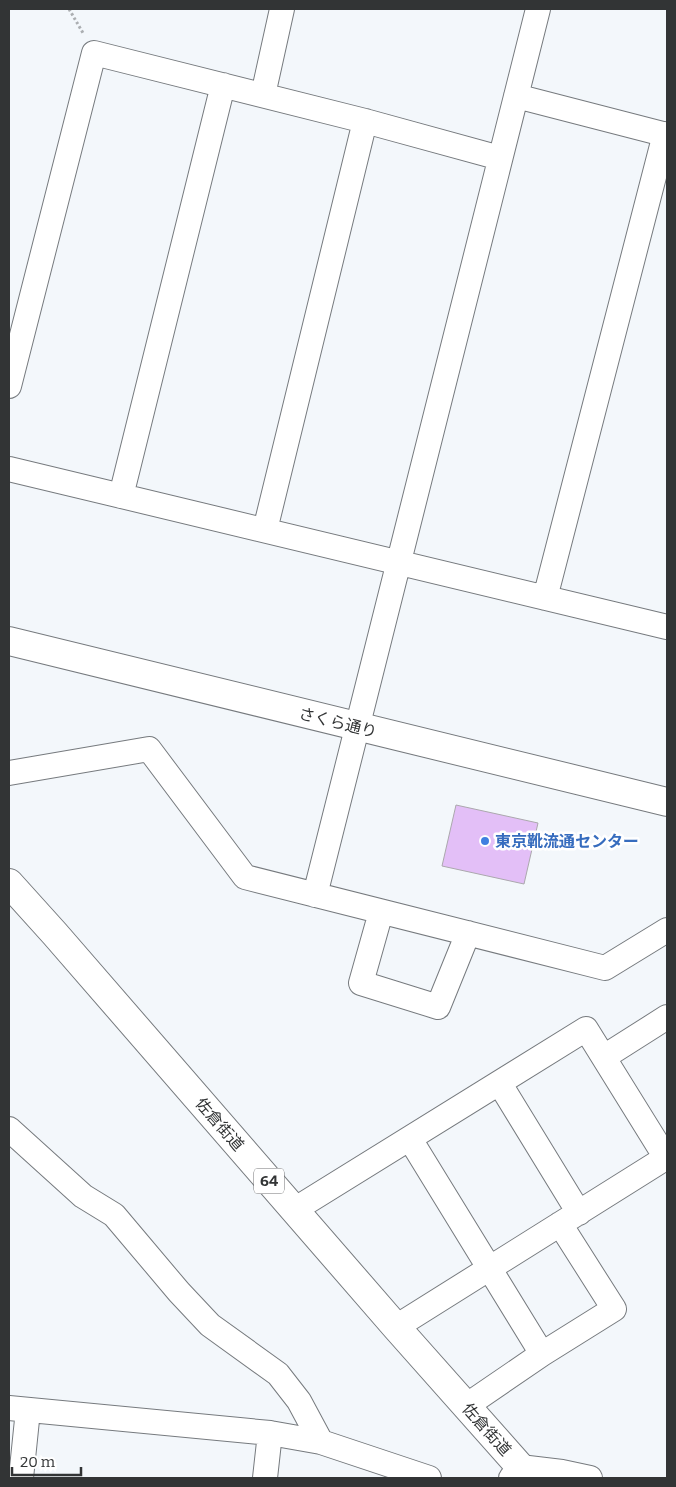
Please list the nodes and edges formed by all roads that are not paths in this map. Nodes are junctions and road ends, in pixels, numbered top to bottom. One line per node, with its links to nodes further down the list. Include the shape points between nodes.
1 (282, 9): 4 (street)
2 (538, 9): 5 (street)
3 (223, 85): 4 (street); 9 (street, via 94,53); 11 (street)
4 (263, 95): 6 (street)
5 (516, 96): 7 (street); 8 (street)
6 (365, 121): 8 (street); 12 (street)
7 (666, 134): 14 (street)
8 (500, 158): 13 (street)
9 (9, 386)
10 (9, 469): 11 (street)
11 (121, 496): 12 (street)
12 (265, 530): 13 (street)
13 (398, 562): 14 (street); 17 (street)
14 (545, 598): 15 (street)
15 (667, 627)
16 (9, 642): 17 (main road, さくら通り)
17 (357, 726): 19 (main road, さくら通り); 21 (street)
18 (9, 773): 21 (street, via 149,749 245,877)
19 (667, 802)
20 (9, 883): 31 (main road, 佐倉街道 / 64)
21 (315, 895): 22 (street)
22 (382, 912): 24 (street); 24 (street, via 361,983 438,1007)
23 (667, 930): 24 (street, via 605,968)
24 (468, 933)
25 (667, 1017): 26 (street)
26 (604, 1058): 27 (street, via 586,1029); 30 (street)
27 (500, 1084): 29 (street); 32 (street)
28 (9, 1128): 39 (street, via 83,1196 114,1216 210,1325 278,1374 299,1401)
29 (410, 1139): 31 (street); 33 (street)
30 (667, 1158): 32 (street)
31 (294, 1210): 34 (main road, 佐倉街道 / 64)
32 (569, 1218): 33 (street); 35 (street, via 614,1308)
33 (490, 1268): 34 (street); 35 (street)
34 (396, 1327): 36 (main road, 佐倉街道 / 64)
35 (542, 1354): 36 (street)
36 (466, 1406): 40 (main road, 佐倉街道 / 64)
37 (18, 1409): 38 (street); 41 (street)
38 (270, 1432): 39 (street); 42 (street)
39 (321, 1442): 43 (street)
40 (520, 1475): 44 (street, via 562,1472)
41 (21, 1478)
42 (265, 1478)
43 (429, 1478)
44 (590, 1478)

